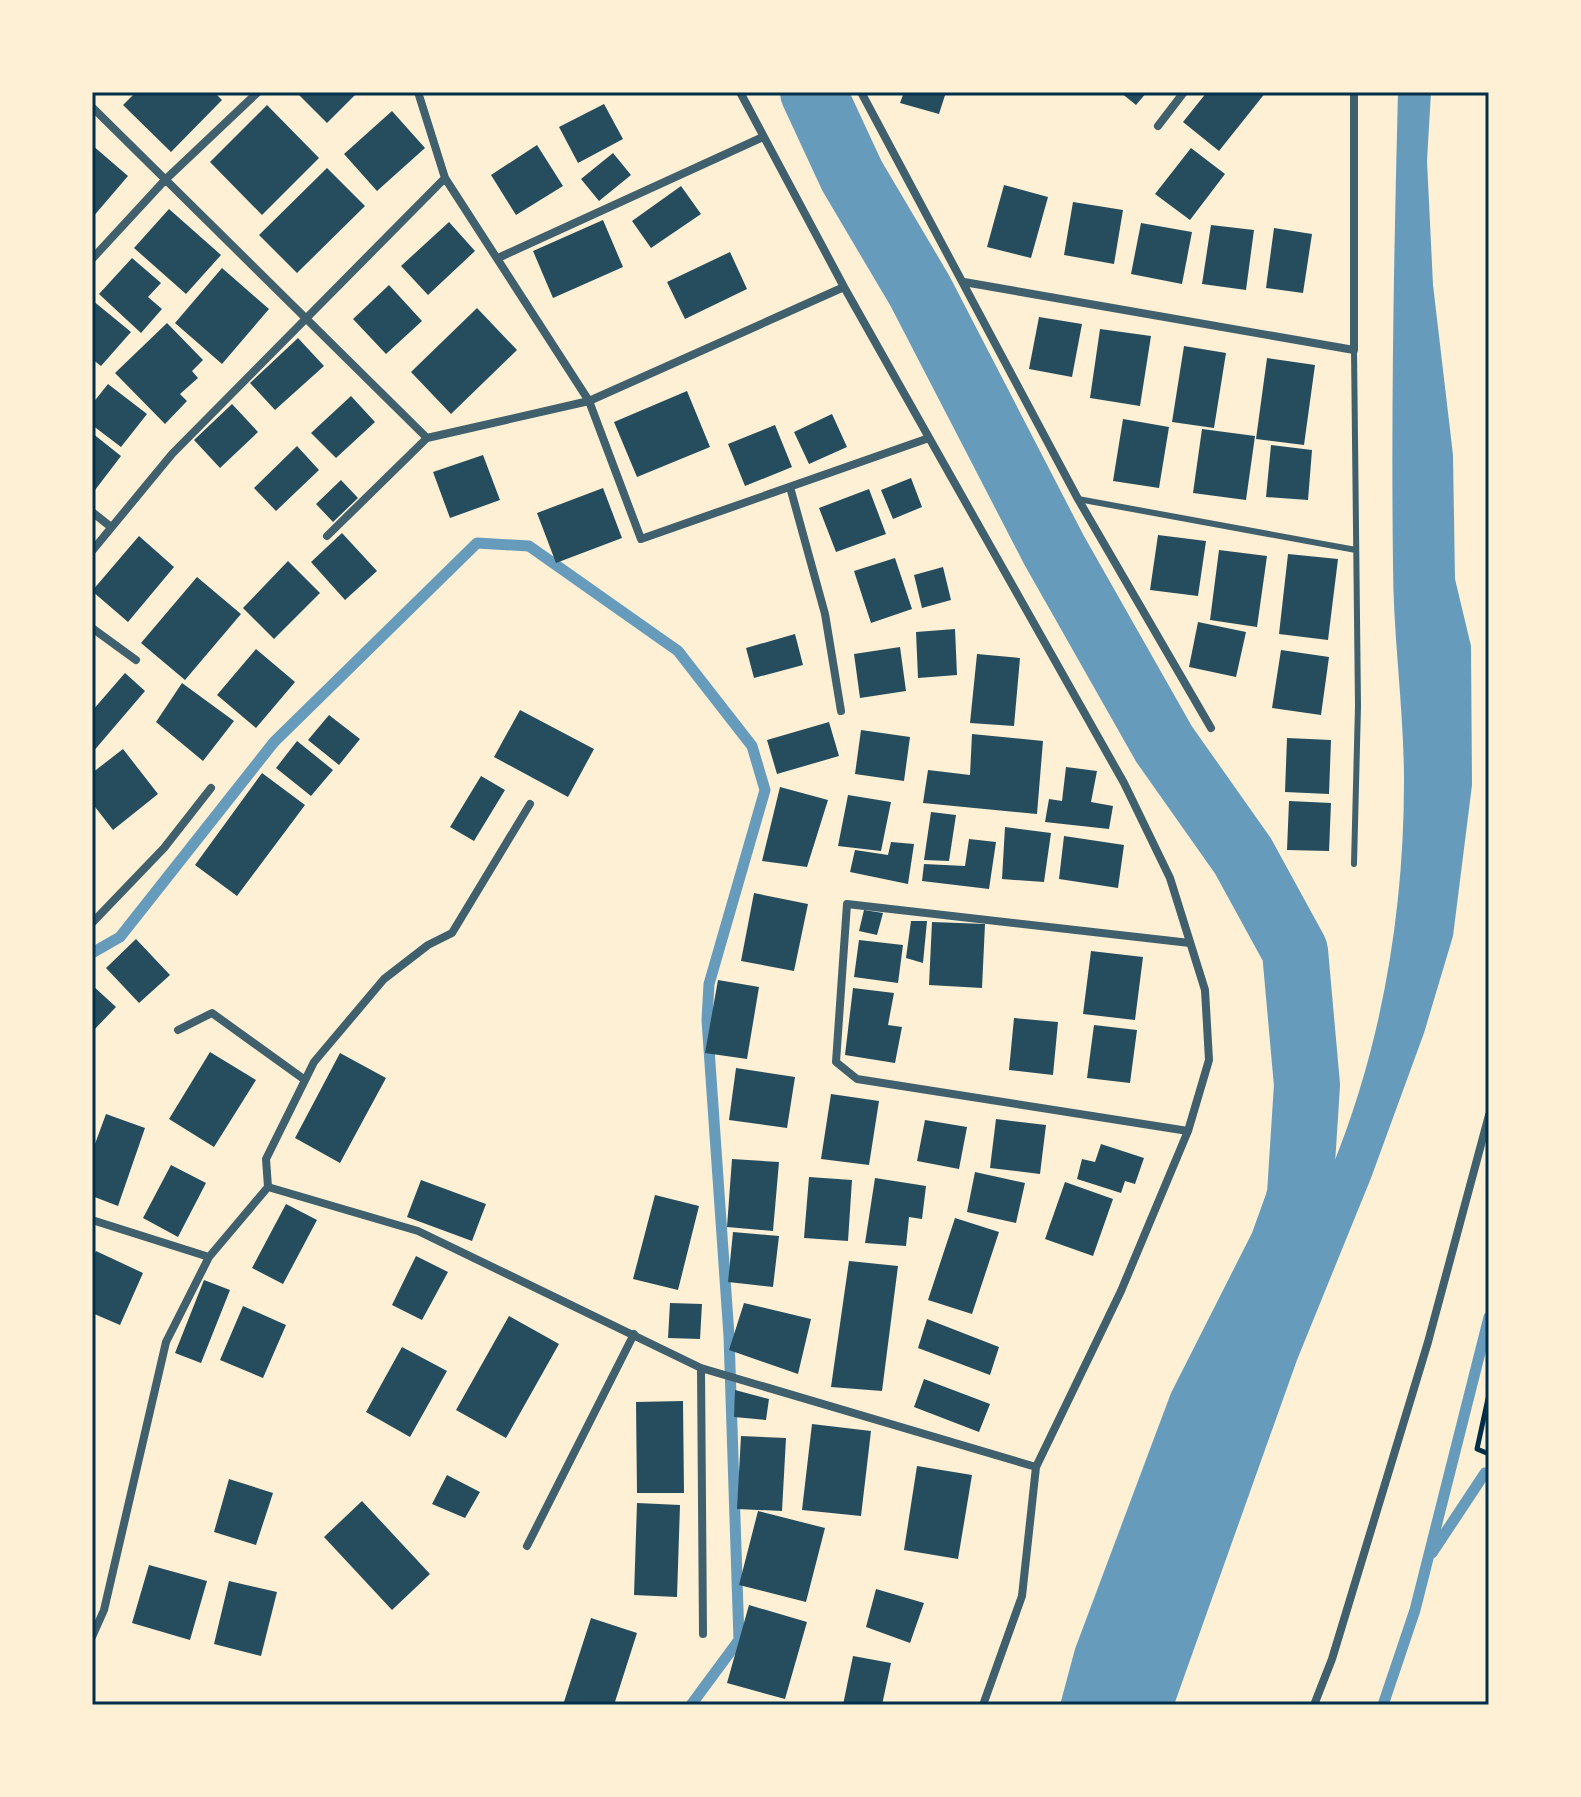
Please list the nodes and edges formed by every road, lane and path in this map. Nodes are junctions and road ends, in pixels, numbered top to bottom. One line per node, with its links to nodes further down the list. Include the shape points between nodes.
1 (258, 92): 11 (street)
2 (418, 92): 10 (street)
3 (740, 92): 9 (street)
4 (861, 92): 14 (street)
5 (1184, 92): 8 (street)
6 (1354, 92): 17 (street)
7 (92, 107): 11 (street)
8 (1158, 126)
9 (763, 137): 12 (street); 15 (street)
10 (445, 178): 12 (street); 16 (street)
11 (165, 180): 13 (street); 16 (street)
12 (498, 258): 18 (street)
13 (92, 259)
14 (964, 282): 17 (street); 22 (street)
15 (844, 287): 18 (street); 20 (street)
16 (303, 318): 19 (street); 24 (street, via 172,454)
17 (1354, 350): 26 (lane)
18 (589, 401): 19 (street); 21 (street, via 641,539)
19 (427, 438): 25 (street)
20 (929, 438): 21 (street); 36 (street, via 1124,783 1170,878)
21 (790, 487): 30 (street, via 825,614)
22 (1078, 499): 26 (lane); 31 (street)
23 (92, 512): 24 (street)
24 (111, 527): 27 (street)
25 (327, 536)
26 (1356, 550): 34 (lane)
27 (92, 551)
28 (92, 628): 29 (street)
29 (136, 660)
30 (841, 711)
31 (1211, 728)
32 (211, 788): 35 (street, via 164,848)
33 (530, 804): 38 (street, via 452,933 384,979 314,1062)
34 (1354, 864)
35 (92, 923)
36 (1190, 943): 40 (street, via 1205,990 1209,1060); 40 (street, via 847,904 836,1062 857,1079)
37 (178, 1030): 38 (street, via 212,1013)
38 (305, 1080): 41 (street, via 266,1159)
39 (1489, 1115): 53 (street, via 1428,1342)
40 (1188, 1131): 48 (street, via 1121,1291)
41 (268, 1187): 43 (street); 44 (street, via 418,1231)
42 (92, 1220): 43 (street)
43 (209, 1257): 51 (street, via 166,1342 104,1610)
44 (634, 1334): 45 (street); 49 (street)
45 (701, 1368): 48 (street); 50 (street)
46 (1489, 1394): 47 (path, via 1477,1449)
47 (1489, 1454)
48 (1036, 1467): 52 (street, via 1022,1596)
49 (527, 1546)
50 (703, 1634)
51 (92, 1637)
52 (983, 1705)
53 (1314, 1705)

